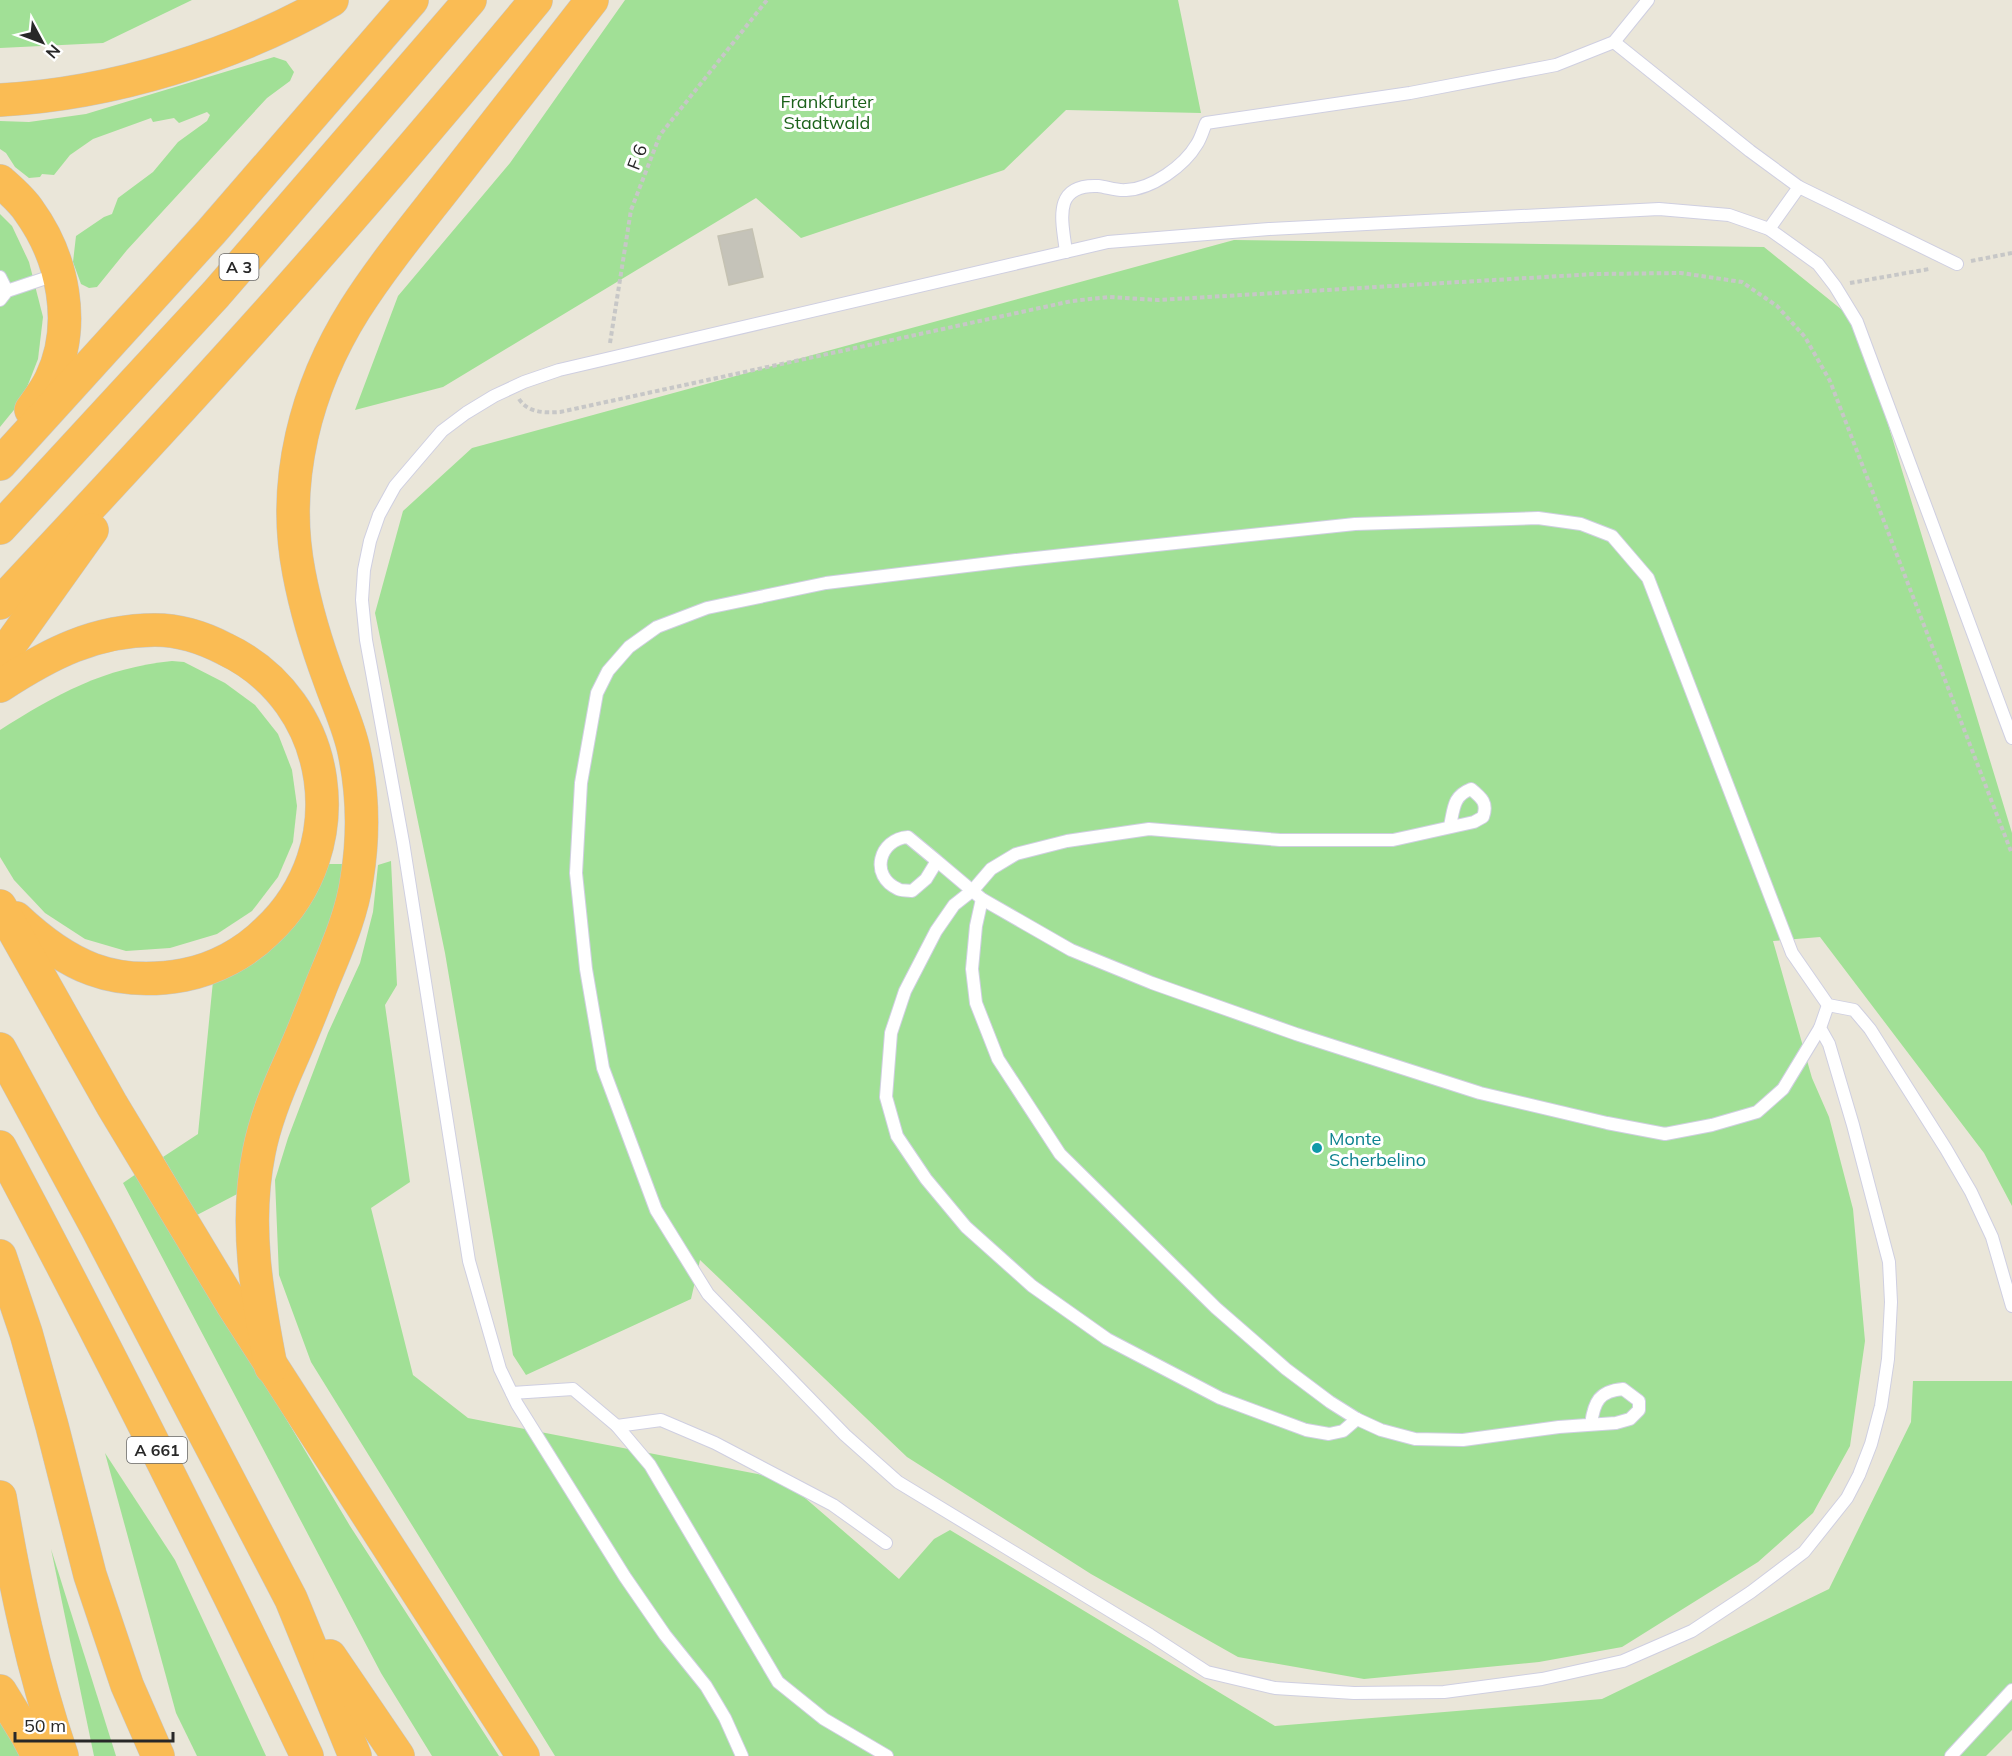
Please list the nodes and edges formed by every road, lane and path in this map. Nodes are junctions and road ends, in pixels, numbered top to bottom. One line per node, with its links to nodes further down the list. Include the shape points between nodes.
1 (332, 0): 9 (highway, via 265,34 168,69 103,85)
2 (412, 0): 24 (highway, via 211,232)
3 (470, 0): 25 (highway, A 3, via 216,294)
4 (536, 0): 22 (highway, via 380,185)
5 (592, 0): 41 (highway, via 356,308 315,387 296,458 293,510 298,573 315,639 354,751 362,820 356,885 341,938 280,1086 259,1150 251,1239)
6 (767, 0): 20 (path, F 6, via 660,135 631,210)
7 (1648, 0): 8 (lane)
8 (1614, 42): 11 (lane); 13 (lane, via 1556,65 1410,93 1206,123 1197,144 1182,162 1150,184 1126,190 1076,188 1064,199 1061,216)
9 (0, 100)
10 (0, 181): 16 (highway, via 29,210 52,250)
11 (1799, 187): 12 (lane); 15 (lane)
12 (1769, 229): 13 (lane, via 1729,215 1659,209 1269,229 1108,242); 18 (lane, via 1818,264)
13 (1066, 252): 20 (lane)
14 (2012, 254): 15 (path)
15 (1957, 264): 18 (path)
16 (59, 274): 19 (lane); 23 (highway, via 64,318 56,366 39,399)
17 (0, 277): 19 (lane)
18 (1835, 286): 29 (lane, via 1857,322)
19 (4, 296)
20 (608, 358): 21 (lane)
21 (512, 387): 31 (path, via 522,405 542,414 560,412 1072,301 1108,297 1158,300 1595,274 1681,273 1742,282 1777,306 1805,337 1830,381); 42 (lane, via 442,431 395,486 370,541 362,600 469,1261 500,1369)
22 (167, 424): 26 (highway); 27 (highway)
23 (0, 452)
24 (0, 464)
25 (0, 528)
26 (0, 603)
27 (0, 659)
28 (0, 686): 34 (highway, via 43,660 109,634 158,630 210,642 264,674 295,710 317,761 323,810 320,839 311,867 282,917 239,954 192,974 148,979 98,972 57,952)
29 (2012, 738)
30 (1450, 826): 33 (lane, via 1393,840 1280,840 1149,830 1067,841 1016,854 991,869)
31 (2012, 854)
32 (937, 861): 32 (lane, via 926,879 912,891 898,890 884,879 880,862 886,847 897,837 908,837); 33 (lane)
33 (978, 894): 36 (lane, via 1071,950 1296,1034 1480,1093 1665,1134 1757,1112 1783,1089); 43 (lane, via 972,969 976,1003 998,1059 1060,1154 1216,1308 1286,1369); 43 (lane, via 954,905 936,931 904,991 891,1034 886,1097 897,1136 926,1179 966,1227 1032,1286 1107,1339 1220,1398 1306,1430 1329,1434 1343,1431)
34 (0, 904): 41 (highway, via 112,1105)
35 (1828, 1005): 36 (lane); 36 (lane, via 1792,952 1648,578 1612,536 1581,524 1538,518 1355,524 826,583 707,608 657,627 629,647 608,671 597,693 581,783 576,873 586,969 603,1068 656,1210 708,1294 845,1435 898,1482 1207,1672 1275,1688 1354,1693 1444,1692 1542,1678 1623,1661 1692,1631 1804,1552 1847,1498 1871,1444 1886,1371 1891,1302 1889,1262 1878,1219 1829,1044); 40 (lane, via 1854,1010 1870,1029 1946,1149 1992,1237)
36 (1820, 1028)
37 (0, 1049): 48 (highway, A 661)
38 (0, 1147): 54 (highway, A 661, via 145,1425)
39 (0, 1256): 53 (highway, via 26,1333 90,1575 127,1685)
40 (2012, 1306)
41 (271, 1367): 57 (highway)
42 (512, 1393): 45 (lane, via 573,1389); 58 (lane, via 625,1577 706,1686)
43 (1357, 1419): 44 (lane, via 1415,1439 1462,1440)
44 (1591, 1424)
45 (617, 1426): 47 (lane, via 661,1420 704,1438 833,1505); 59 (lane, via 650,1465 778,1682 824,1719)
46 (0, 1497): 52 (highway, via 30,1646)
47 (886, 1543)
48 (291, 1599): 55 (highway, A 661); 56 (highway)
49 (2012, 1690): 60 (lane)
50 (0, 1691): 51 (highway)
51 (38, 1756)
52 (62, 1756)
53 (158, 1756)
54 (307, 1756)
55 (355, 1756)
56 (398, 1756)
57 (523, 1756)
58 (742, 1756)
59 (887, 1756)
60 (1951, 1756)

